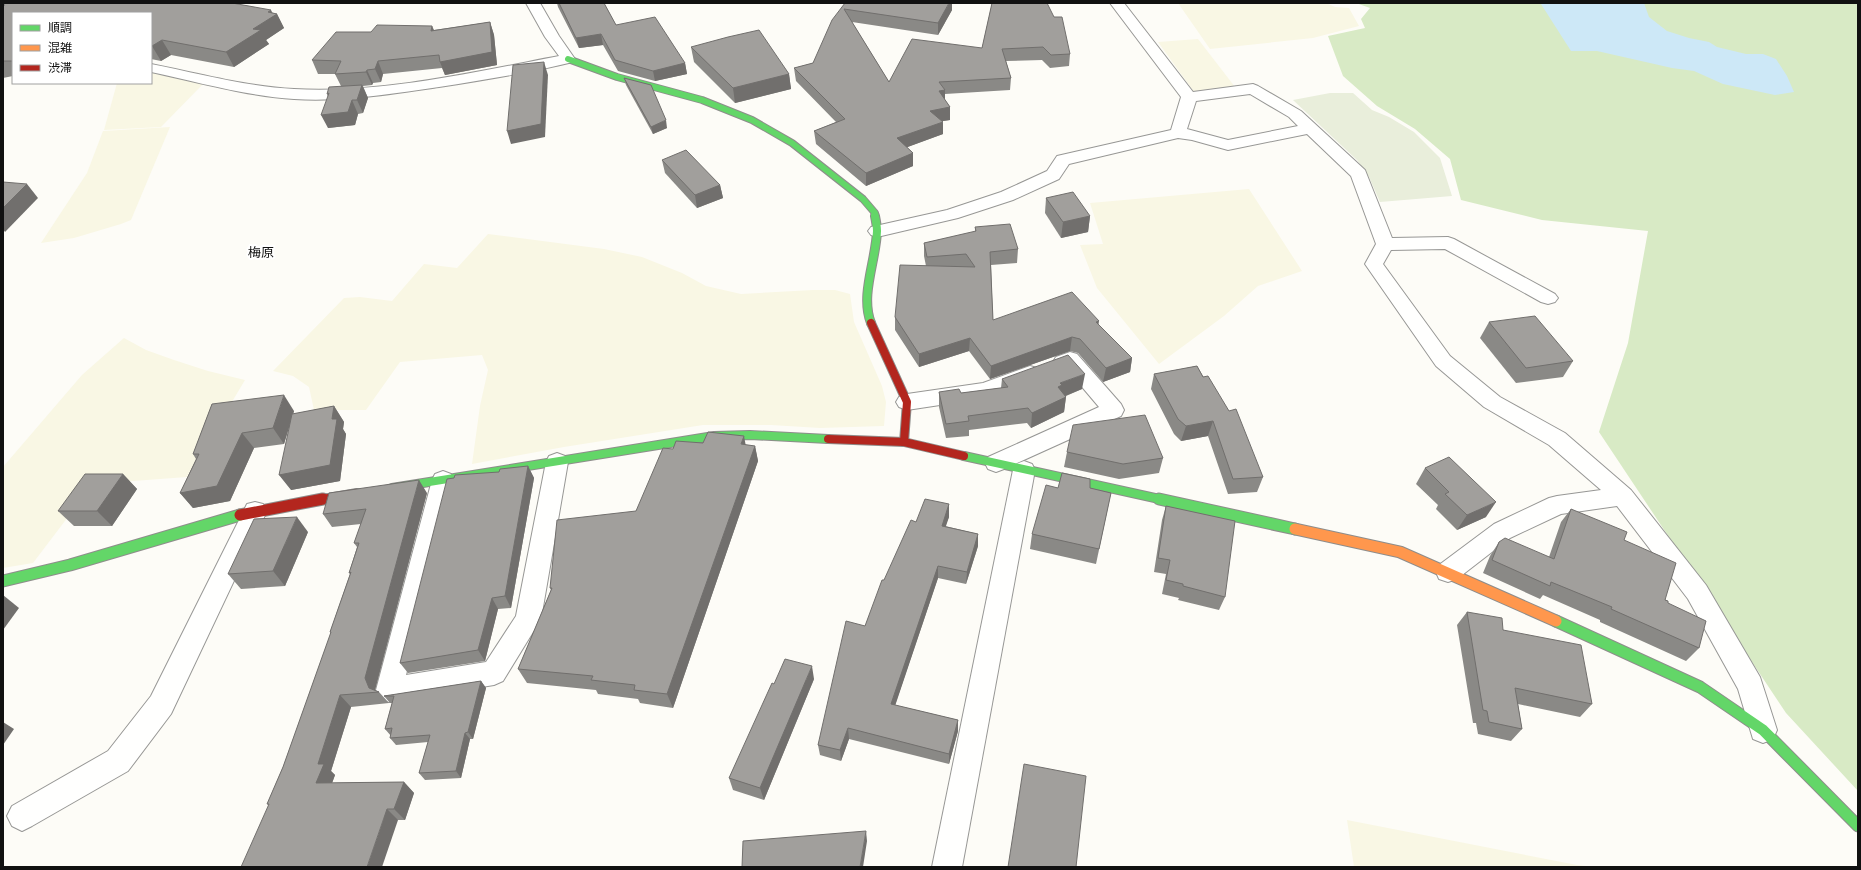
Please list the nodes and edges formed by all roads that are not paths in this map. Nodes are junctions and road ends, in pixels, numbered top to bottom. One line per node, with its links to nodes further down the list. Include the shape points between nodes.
1 (533, 3): 3 (street)
2 (1117, 3): 5 (street)
3 (568, 59): 4 (street, via 380,91 325,94 262,90); 8 (street, via 617,77 702,100 752,120 792,143 863,199 875,213)
4 (152, 68)
5 (1189, 97): 6 (street, via 1253,89 1295,114); 7 (street)
6 (1310, 128): 7 (street, via 1228,145); 9 (street, via 1359,174)
7 (1178, 133): 8 (street, via 1063,160 1053,175 1007,196 952,214)
8 (877, 231): 11 (street, via 867,313)
9 (1385, 244): 10 (street, via 1448,243); 19 (street, via 1374,264 1443,361 1492,402 1558,439)
10 (1548, 298)
11 (907, 402): 12 (street); 14 (street, via 986,390 1070,359 1113,410)
12 (904, 442): 13 (street, via 750,435 714,436); 14 (street)
13 (558, 462): 16 (street); 16 (street, via 528,619 494,673 389,690)
14 (996, 463): 15 (street)
15 (1024, 470): 21 (street, via 1400,552); 26 (street)
16 (443, 480): 17 (street)
17 (382, 489)
18 (366, 492): 20 (street)
19 (1623, 496): 21 (street, via 1557,505 1502,531); 23 (street, via 1696,592 1752,686)
20 (255, 511): 22 (street, via 70,565); 24 (street, via 161,705 118,761)
21 (1448, 572): 23 (street, via 1700,687)
22 (3, 581)
23 (1763, 730): 25 (street)
24 (22, 816)
25 (1858, 826)
26 (946, 867)

